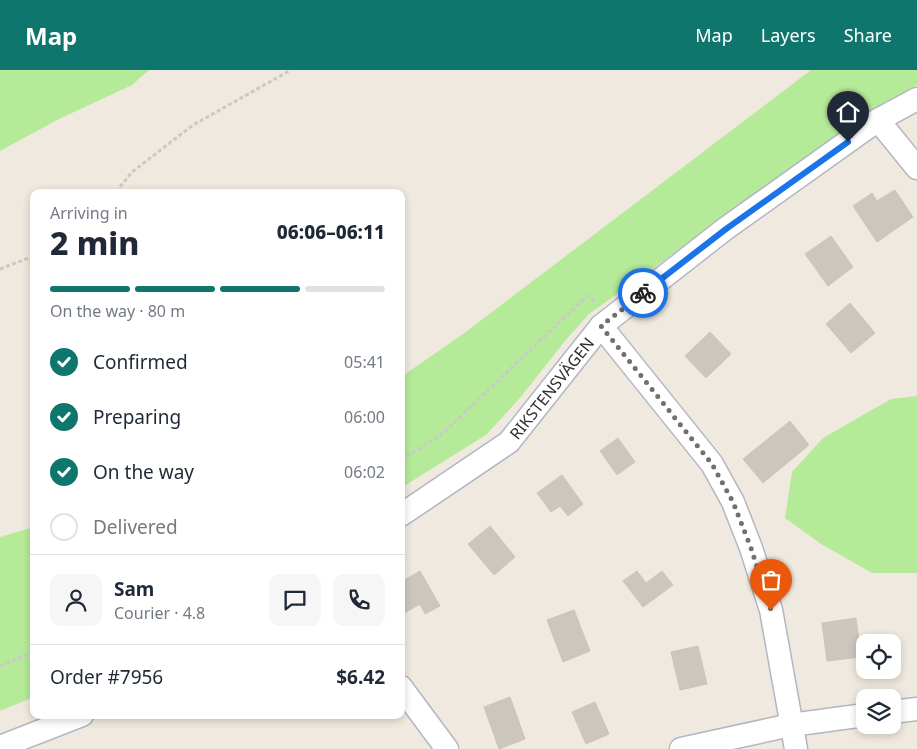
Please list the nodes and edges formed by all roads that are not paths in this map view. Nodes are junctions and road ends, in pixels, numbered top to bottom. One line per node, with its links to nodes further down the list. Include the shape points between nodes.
1 (917, 99): 2 (street, RIKSTENSVÄGEN)
2 (878, 120): 3 (street); 4 (street, RIKSTENSVÄGEN, via 726,229)
3 (917, 168)
4 (609, 320): 5 (street, RIKSTENSVÄGEN, via 510,442); 11 (street, via 712,464 733,502 771,610)
5 (405, 512)
6 (405, 693): 13 (street)
7 (917, 709): 8 (street)
8 (901, 711)
9 (856, 716): 11 (street)
10 (72, 719): 12 (street)
11 (791, 725): 14 (street); 15 (street)
12 (0, 747)
13 (447, 749)
14 (681, 749)
15 (796, 749)

